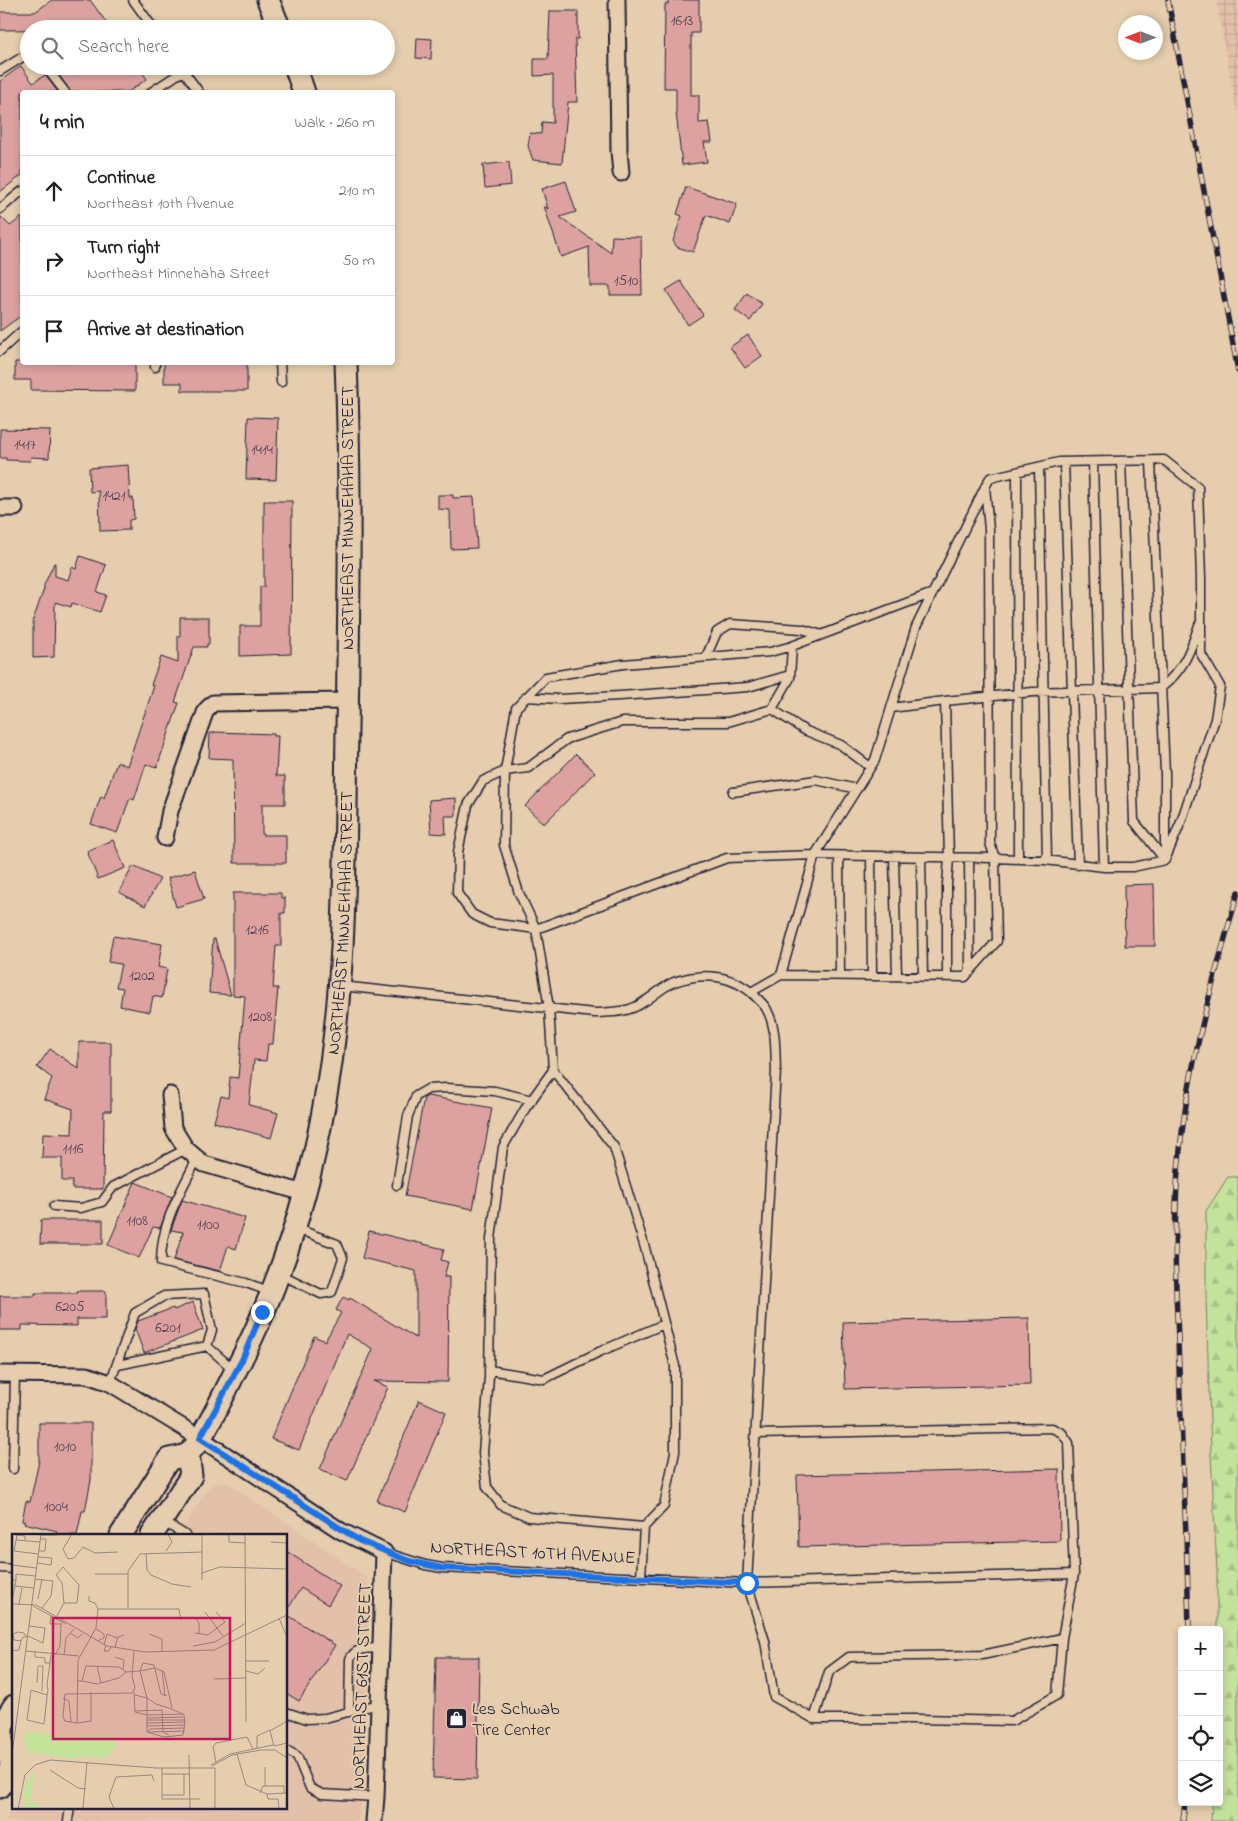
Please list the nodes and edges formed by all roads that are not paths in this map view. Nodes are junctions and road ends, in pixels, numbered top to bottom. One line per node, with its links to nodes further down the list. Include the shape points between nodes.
1 (133, 0): 4 (lane)
2 (268, 0): 5 (main road)
3 (617, 0): 16 (street)
4 (147, 20)
5 (276, 20)
6 (20, 59): 7 (lane)
7 (0, 71)
8 (52, 75): 12 (lane)
9 (174, 75): 13 (lane)
10 (186, 75): 14 (lane)
11 (298, 75): 15 (main road)
12 (64, 90)
13 (154, 90)
14 (197, 90)
15 (303, 90)
16 (621, 173)
17 (20, 193): 18 (lane)
18 (0, 209)
19 (20, 333): 20 (lane)
20 (0, 351)
21 (280, 365): 23 (lane)
22 (346, 365): 47 (main road, NORTHEAST MINNEHAHA STREET, via 349,521)
23 (281, 382)
24 (1121, 461): 25 (lane); 27 (lane); 40 (lane)
25 (1151, 461): 34 (lane, via 1164,460 1198,487); 39 (lane)
26 (1064, 462): 27 (lane); 28 (lane); 41 (lane)
27 (1093, 462): 42 (lane)
28 (1039, 467): 29 (lane); 43 (lane)
29 (1017, 472): 30 (lane, via 990,478); 44 (lane)
30 (985, 488): 33 (lane); 45 (lane, via 989,529)
31 (0, 508): 32 (street)
32 (15, 508)
33 (933, 593): 35 (lane); 49 (lane, via 916,627)
34 (1201, 618): 39 (lane, via 1190,653 1176,676); 66 (lane, via 1201,654 1220,686 1215,719)
35 (822, 635): 36 (lane); 37 (lane, via 802,629 730,624 717,632)
36 (792, 646): 37 (lane, via 770,652); 38 (lane)
37 (706, 658): 46 (lane, via 622,664 546,677)
38 (790, 675): 46 (lane, via 748,687 559,699); 50 (lane)
39 (1161, 688): 40 (lane); 66 (lane)
40 (1129, 689): 42 (lane); 66 (lane, via 1134,821)
41 (1072, 690): 42 (lane); 43 (lane); 67 (lane)
42 (1099, 690): 68 (lane)
43 (1044, 691): 44 (lane); 65 (lane)
44 (1017, 693): 45 (lane); 64 (lane)
45 (990, 696): 48 (lane); 63 (lane, via 990,843)
46 (526, 697): 52 (lane, via 516,708)
47 (347, 701): 55 (street, via 213,703 206,710 170,810); 77 (main road, NORTHEAST MINNEHAHA STREET, via 345,877)
48 (945, 701): 49 (lane); 61 (lane)
49 (891, 708): 51 (lane)
50 (772, 709): 51 (lane, via 804,730 841,745); 52 (lane, via 728,722 622,722 567,739 528,768)
51 (870, 767): 53 (lane)
52 (505, 771): 69 (lane, via 504,845 519,893); 69 (lane, via 483,781 468,805 458,852 457,893 472,914 490,923)
53 (856, 789): 54 (lane, via 816,780); 56 (lane)
54 (733, 792)
55 (165, 838)
56 (816, 855): 57 (lane); 69 (lane, via 727,858); 71 (lane)
57 (839, 856): 58 (lane); 72 (lane)
58 (871, 856): 59 (lane); 73 (lane)
59 (894, 857): 60 (lane); 74 (lane)
60 (921, 857): 61 (lane); 75 (lane)
61 (949, 858): 62 (lane); 76 (lane)
62 (969, 858): 63 (lane); 70 (lane)
63 (994, 858): 64 (lane); 70 (lane, via 997,941)
64 (1018, 859): 65 (lane)
65 (1047, 860): 67 (lane)
66 (1165, 860): 68 (lane, via 1134,867)
67 (1078, 865): 68 (lane)
68 (1104, 867)
69 (536, 929): 79 (lane)
70 (970, 972): 76 (lane, via 965,978)
71 (781, 975): 72 (lane); 78 (lane)
72 (840, 976): 73 (lane)
73 (872, 976): 74 (lane)
74 (897, 976): 75 (lane)
75 (923, 977): 76 (lane)
76 (946, 977)
77 (339, 985): 79 (lane); 85 (main road, NORTHEAST MINNEHAHA STREET, via 324,1107)
78 (752, 992): 79 (lane, via 734,981 713,976 692,977 672,983 640,1005 623,1012 594,1013); 96 (lane, via 766,1007 775,1033 776,1071)
79 (549, 1008): 80 (lane)
80 (553, 1070): 82 (lane); 89 (lane, via 614,1147)
81 (170, 1095): 83 (street, via 173,1128)
82 (532, 1100): 84 (lane, via 495,1091 446,1088 428,1089 416,1096 408,1116); 92 (lane, via 503,1148 491,1239)
83 (191, 1154): 85 (street, via 204,1164); 86 (lane, via 113,1187 102,1202 81,1208); 88 (lane, via 168,1217 160,1262 246,1283)
84 (397, 1185)
85 (304, 1193): 87 (main road, NORTHEAST MINNEHAHA STREET)
86 (54, 1206)
87 (294, 1227): 88 (main road, NORTHEAST MINNEHAHA STREET); 88 (lane, via 338,1244 343,1258 332,1292 321,1294)
88 (275, 1283): 93 (main road, NORTHEAST MINNEHAHA STREET)
89 (664, 1324): 92 (lane, via 544,1379); 100 (lane, via 675,1366 675,1452 664,1506)
90 (207, 1346): 91 (lane); 91 (lane, via 212,1330 204,1294 164,1296 135,1314); 93 (lane)
91 (118, 1365): 95 (lane)
92 (489, 1370): 100 (lane, via 483,1453 487,1486 502,1505 529,1517)
93 (236, 1371): 97 (main road, NORTHEAST MINNEHAHA STREET)
94 (8, 1374): 95 (street, NORTHEAST 10TH AVENUE, via 87,1375); 98 (lane)
95 (110, 1383): 97 (street, NORTHEAST 10TH AVENUE)
96 (756, 1434): 104 (lane, via 1052,1428 1062,1433 1068,1443); 106 (lane)
97 (194, 1446): 99 (main road, via 191,1476); 101 (main road, via 169,1459); 103 (street, NORTHEAST 10TH AVENUE, via 341,1531)
98 (12, 1469)
99 (157, 1528): 102 (lane)
100 (644, 1528): 105 (lane)
101 (122, 1534)
102 (182, 1534)
103 (384, 1552): 105 (lane, NORTHEAST 10TH AVENUE, via 442,1568); 108 (street, NORTHEAST 61ST STREET)
104 (1074, 1574): 106 (lane, NORTHEAST 10TH AVENUE); 107 (lane)
105 (641, 1577): 106 (lane, NORTHEAST 10TH AVENUE)
106 (747, 1583): 113 (lane, via 765,1641 774,1697)
107 (1062, 1638): 113 (lane, via 982,1655 849,1657 829,1672); 113 (lane, via 1057,1695 1012,1721)
108 (381, 1648): 109 (street, NORTHEAST 61ST STREET); 111 (lane, via 352,1652)
109 (379, 1704): 111 (lane); 119 (street, NORTHEAST 61ST STREET)
110 (12, 1709): 114 (main road)
111 (349, 1712): 112 (lane, via 307,1719)
112 (288, 1713)
113 (814, 1719)
114 (1, 1726): 116 (main road)
115 (288, 1751): 119 (lane, via 297,1756 310,1788 322,1794)
116 (0, 1752)
117 (12, 1766): 118 (main road)
118 (0, 1787)
119 (376, 1797): 122 (street, NORTHEAST 61ST STREET)
120 (70, 1808): 121 (lane)
121 (68, 1821)
122 (374, 1821)

